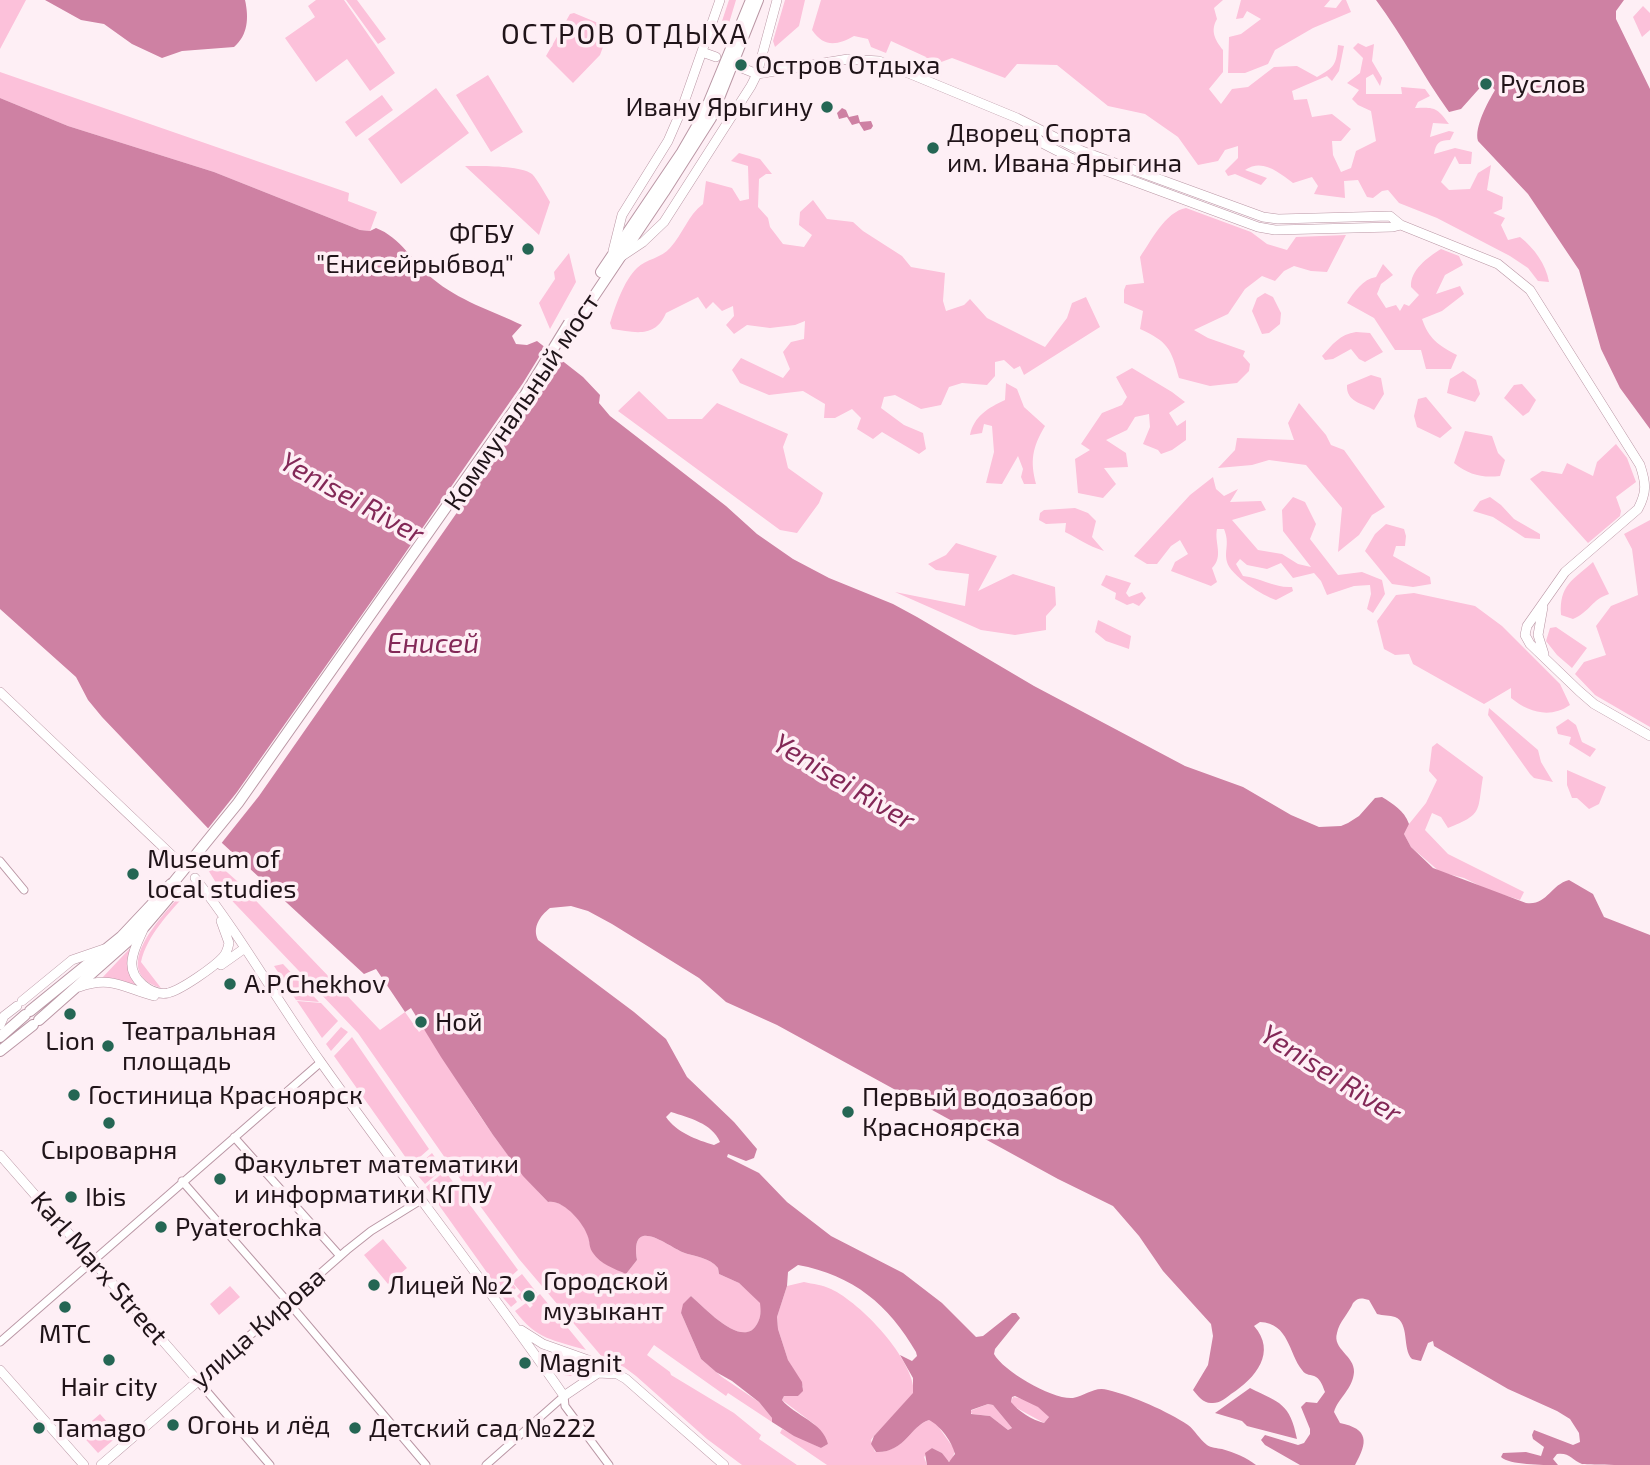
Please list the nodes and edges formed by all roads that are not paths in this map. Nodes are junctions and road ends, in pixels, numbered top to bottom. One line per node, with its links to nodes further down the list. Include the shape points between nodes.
1 (720, 0): 5 (main road)
2 (751, 0): 13 (highway, Коммунальный мост, via 704,114)
3 (758, 0): 13 (highway, Коммунальный мост, via 711,118)
4 (777, 0): 8 (main road)
5 (702, 52): 6 (main road); 13 (main road, via 668,141 622,215)
6 (716, 57)
7 (742, 68): 8 (main road)
8 (758, 74): 9 (main road, via 848,59 878,61); 13 (main road, via 664,222 643,242)
9 (1021, 121): 10 (main road); 11 (main road, via 1042,143)
10 (1075, 147): 11 (main road); 12 (main road, via 1263,217 1390,216)
11 (1071, 158): 12 (main road, via 1258,227)
12 (1401, 225): 15 (main road, via 1498,264 1530,290 1640,465 1646,483 1638,509 1565,572 1546,598 1538,635 1548,662 1594,704)
13 (616, 256): 19 (highway, Коммунальный мост, bridge, via 533,392 330,683 247,800)
14 (0, 693): 17 (main road)
15 (1650, 736)
16 (0, 861): 20 (street)
17 (180, 863)
18 (195, 878): 21 (main road)
19 (175, 885): 22 (highway); 23 (highway)
20 (24, 890)
21 (212, 901): 22 (main road, via 229,943 227,951 172,992 146,988 135,974 132,959); 24 (main road)
22 (144, 927): 25 (highway)
23 (106, 948): 26 (main road, via 72,960 4,1016); 27 (highway)
24 (245, 948): 25 (main road, via 174,997 156,997 113,981); 29 (main road)
25 (79, 987): 28 (highway)
26 (0, 1025)
27 (0, 1037)
28 (0, 1053)
29 (321, 1062): 30 (street); 33 (main road)
30 (234, 1137): 32 (street); 34 (street)
31 (0, 1155): 35 (main road, Karl Marx Street)
32 (181, 1181): 35 (street); 36 (street)
33 (421, 1200): 34 (street, улица Кирова); 37 (main road)
34 (340, 1256): 36 (street, улица Кирова)
35 (92, 1260): 38 (street); 41 (main road, Karl Marx Street)
36 (288, 1302): 41 (street, улица Кирова); 46 (street)
37 (514, 1325): 40 (main road, via 542,1344); 42 (main road)
38 (0, 1342)
39 (0, 1370): 43 (main road)
40 (617, 1374): 42 (main road, via 598,1373); 49 (main road)
41 (198, 1381): 44 (main road, улица Кирова); 45 (street)
42 (564, 1396): 47 (street); 48 (street, via 565,1406)
43 (84, 1465)
44 (101, 1465)
45 (270, 1465)
46 (426, 1465)
47 (486, 1465)
48 (609, 1465)
49 (724, 1465)

